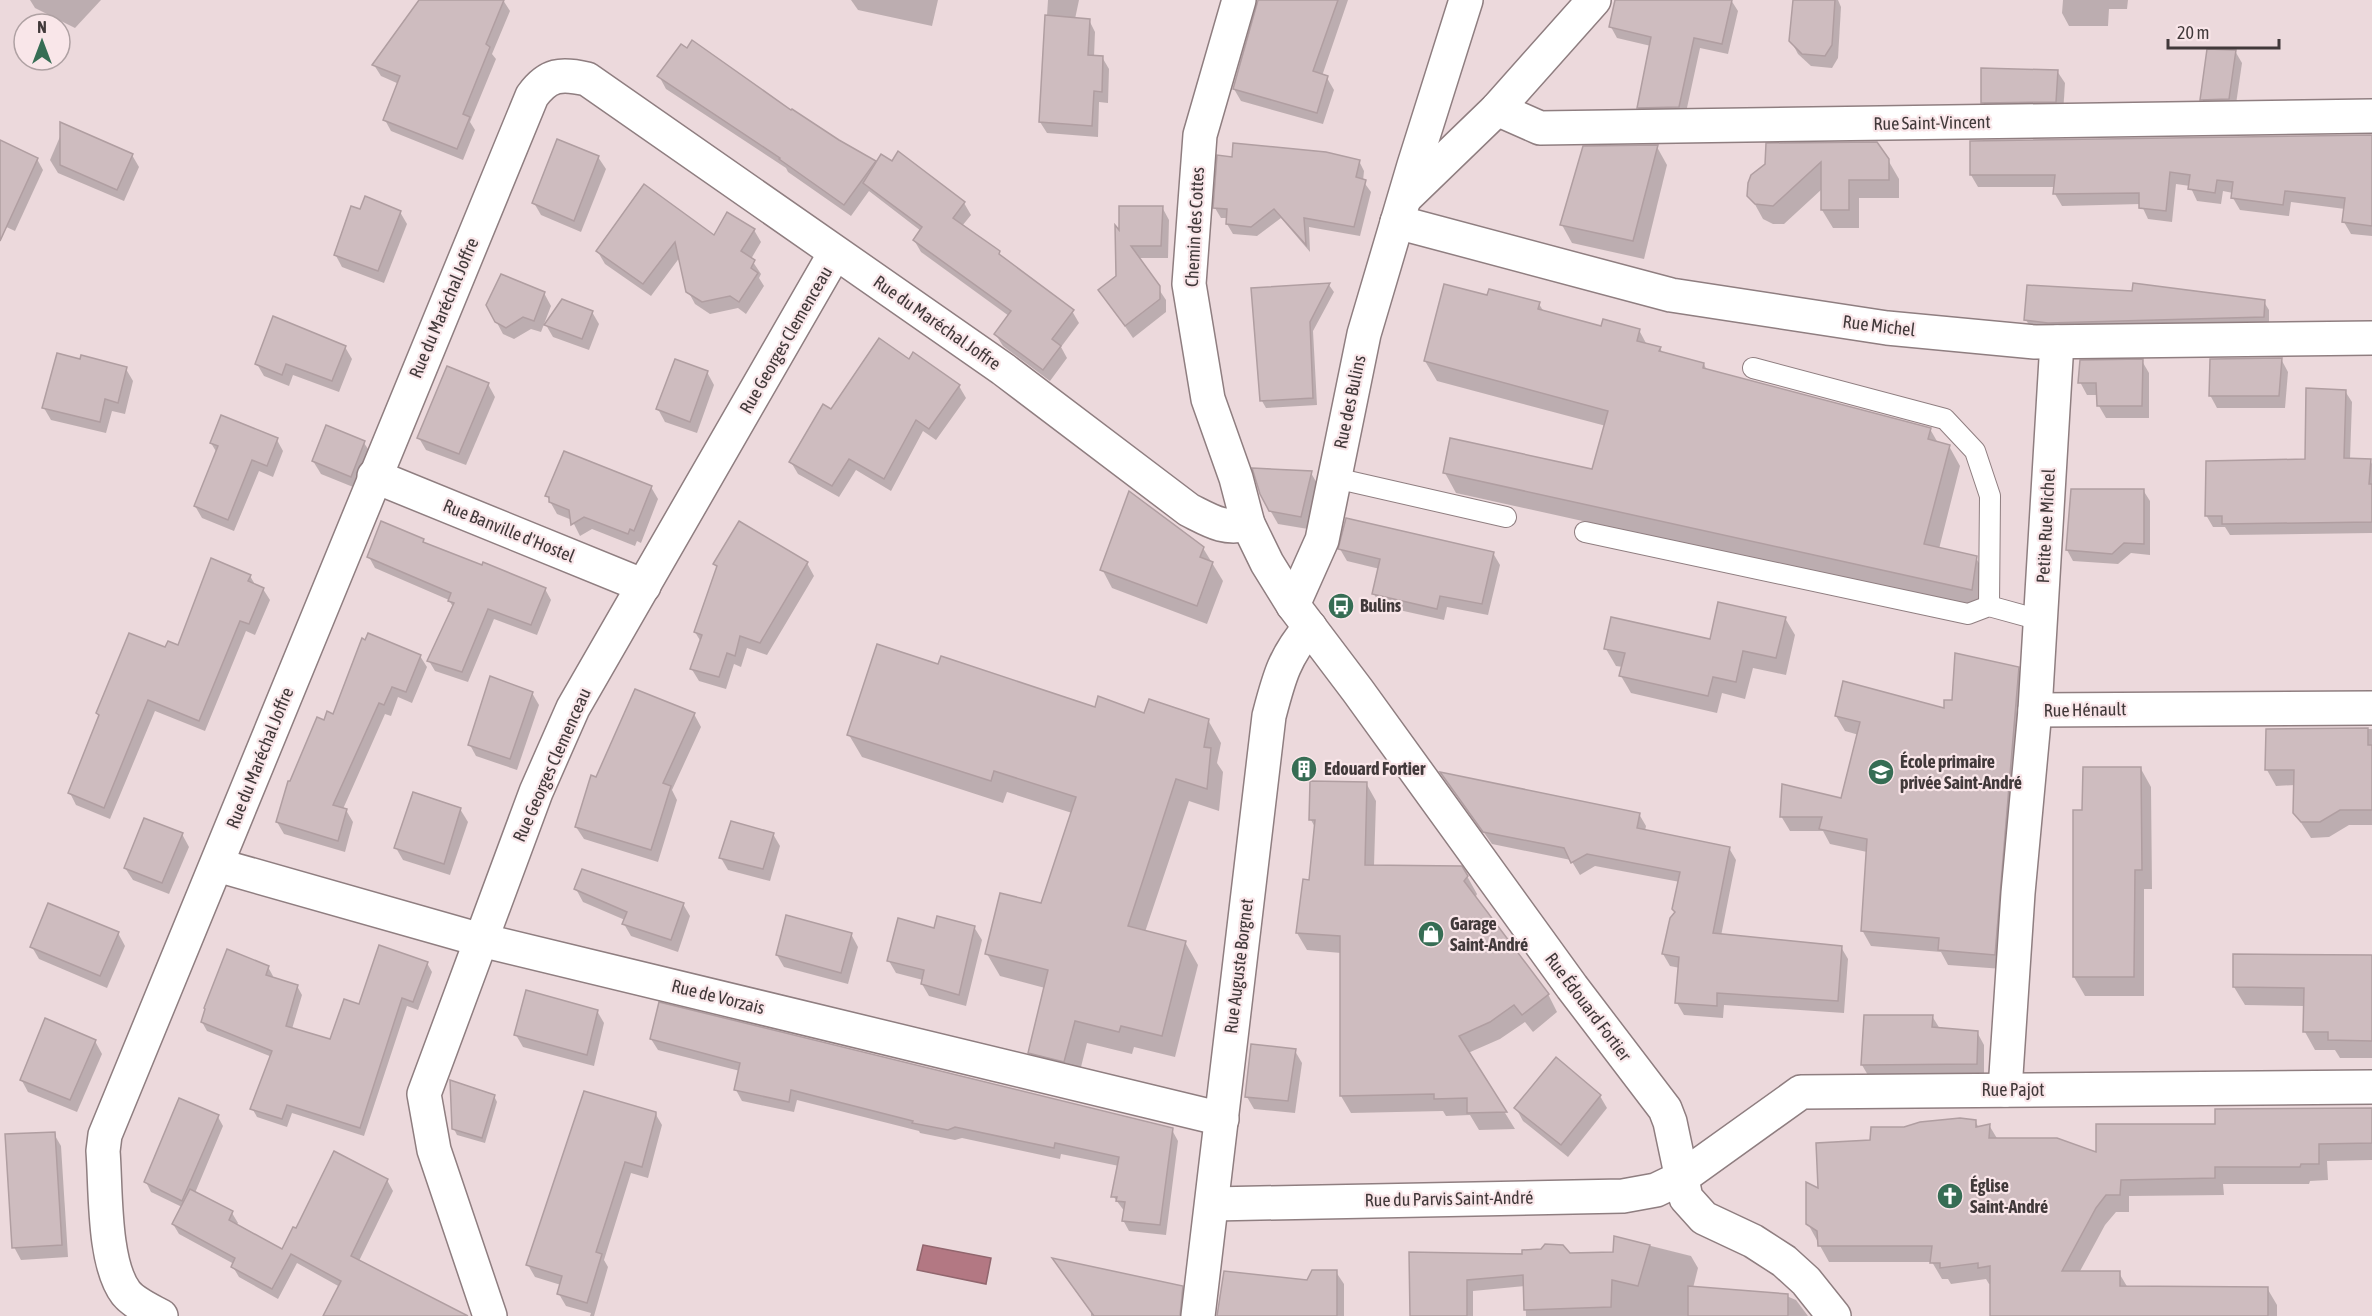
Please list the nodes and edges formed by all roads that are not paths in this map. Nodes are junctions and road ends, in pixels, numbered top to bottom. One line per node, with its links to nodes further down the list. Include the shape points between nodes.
1 (1239, 0): 15 (street, Chemin des Cottes, via 1200,135 1189,284 1208,399)
2 (1466, 0): 5 (street)
3 (1594, 0): 4 (street, Rue des Bulins)
4 (1497, 108): 5 (street, Rue des Bulins, via 1478,118); 6 (street, Rue Saint-Vincent, via 1540,128); 7 (street, Rue des Bulins)
5 (1430, 115): 7 (street, Rue des Bulins)
6 (2372, 116)
7 (1401, 210): 10 (street, Rue Michel, via 1671,295 1887,328); 13 (street, Rue des Bulins, via 1364,334)
8 (836, 253): 12 (street, Rue du Maréchal Joffre, via 586,79 555,76 542,82 532,96); 15 (street, Rue du Maréchal Joffre, via 1003,369 1189,510 1233,528); 17 (street, Rue Georges Clemenceau)
9 (2372, 338): 10 (street, Rue Michel)
10 (2057, 342): 20 (street, Petite Rue Michel)
11 (1752, 368): 18 (lane, via 1945,419 1975,451 1990,496)
12 (374, 476): 17 (street, Rue Banville d'Hostel); 23 (street, Rue du Maréchal Joffre)
13 (1335, 478): 14 (lane); 19 (street, Rue des Bulins)
14 (1506, 517)
15 (1248, 524): 19 (street, Rue Édouard Fortier, via 1267,563)
16 (1586, 532): 18 (lane, via 1968,614)
17 (644, 586): 24 (street, Rue Georges Clemenceau, via 573,708)
18 (1989, 606): 20 (lane)
19 (1301, 616): 27 (street, Rue Auguste Borgnet, via 1295,645 1282,666 1269,716); 28 (street, Rue Édouard Fortier, via 1665,1109)
20 (2040, 620): 22 (street, Petite Rue Michel)
21 (2372, 708): 22 (street, Rue Hénault)
22 (2035, 710): 26 (street, Rue Hénault)
23 (217, 865): 24 (street, Rue de Vorzais); 30 (street, Rue du Maréchal Joffre, via 105,1135 103,1151 114,1270 127,1295)
24 (481, 940): 27 (street, Rue de Vorzais); 31 (street, Rue Georges Clemenceau, via 424,1094 434,1150)
25 (2372, 1087): 26 (street, Rue Pajot)
26 (2005, 1090): 28 (street, Rue Pajot, via 1801,1092)
27 (1222, 1119): 29 (street, Rue Auguste Borgnet)
28 (1681, 1178): 29 (street, Rue du Parvis Saint-André, via 1656,1190 1623,1196); 33 (street, Rue Édouard Fortier, via 1686,1198 1704,1218 1784,1261)
29 (1213, 1204): 32 (street, Rue Auguste Borgnet)
30 (161, 1316)
31 (490, 1316)
32 (1198, 1316)
33 (1834, 1316)

